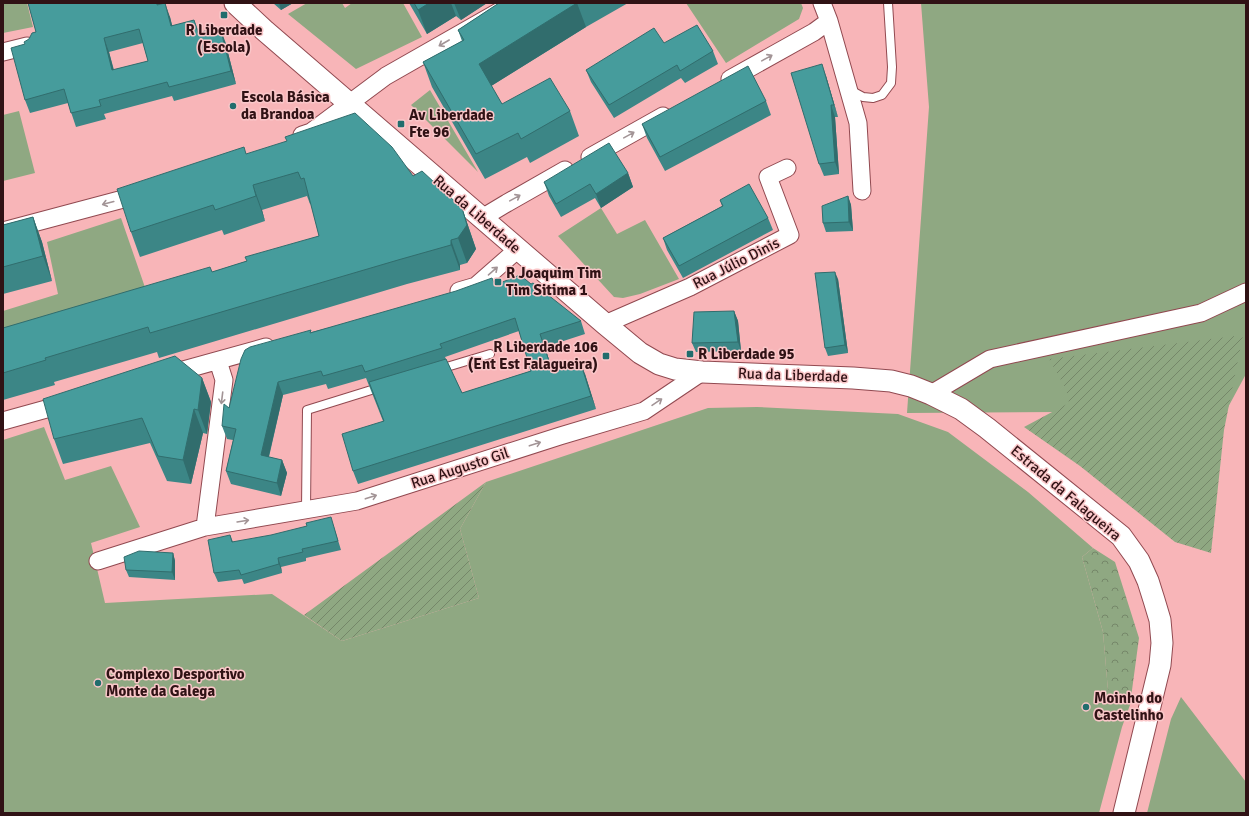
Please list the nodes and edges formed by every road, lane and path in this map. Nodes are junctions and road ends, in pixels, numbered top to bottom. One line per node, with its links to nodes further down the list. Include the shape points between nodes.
1 (235, 3): 10 (street, Rua da Liberdade)
2 (514, 3): 10 (street, one-way to 10, via 386,76)
3 (822, 3): 5 (street)
4 (888, 3): 9 (lane, via 891,83 882,95 873,98 863,97)
5 (829, 21): 8 (street, one-way to 5, via 814,32); 9 (street)
6 (27, 46): 7 (street)
7 (3, 52)
8 (715, 87)
9 (849, 90): 15 (street, via 858,123)
10 (349, 104): 12 (street, via 311,132); 16 (street, Rua da Liberdade)
11 (673, 110): 16 (street, one-way to 11)
12 (288, 140)
13 (787, 168): 21 (street, Rua Júlio Dinis, via 768,177 790,235 690,287)
14 (154, 191): 17 (street, one-way to 17)
15 (862, 191)
16 (482, 218): 18 (street, Rua da Liberdade)
17 (3, 231)
18 (518, 249): 20 (street, one-way to 18, via 476,286); 21 (street, Rua da Liberdade)
19 (1246, 292): 29 (street, via 1201,313 990,359)
20 (442, 296)
21 (605, 324): 26 (street, Rua da Liberdade, via 640,353 659,364)
22 (278, 343): 24 (street)
23 (490, 354): 25 (lane)
24 (218, 361): 27 (street); 33 (street, one-way to 33, via 224,380)
25 (432, 372)
26 (702, 372): 29 (street, Rua da Liberdade, via 853,378 911,386); 32 (street, Rua Augusto Gil, one-way to 26, via 357,501 644,411)
27 (151, 379)
28 (388, 385): 32 (lane, via 307,410)
29 (931, 394): 35 (street, Estrada da Falagueira, via 961,409 987,428 1121,536 1139,561 1160,620 1162,643 1160,665)
30 (84, 398): 31 (street)
31 (3, 421)
32 (306, 511): 33 (street, Rua Augusto Gil, one-way to 32)
33 (205, 527): 34 (street, Rua Augusto Gil)
34 (98, 561)
35 (1124, 813)

